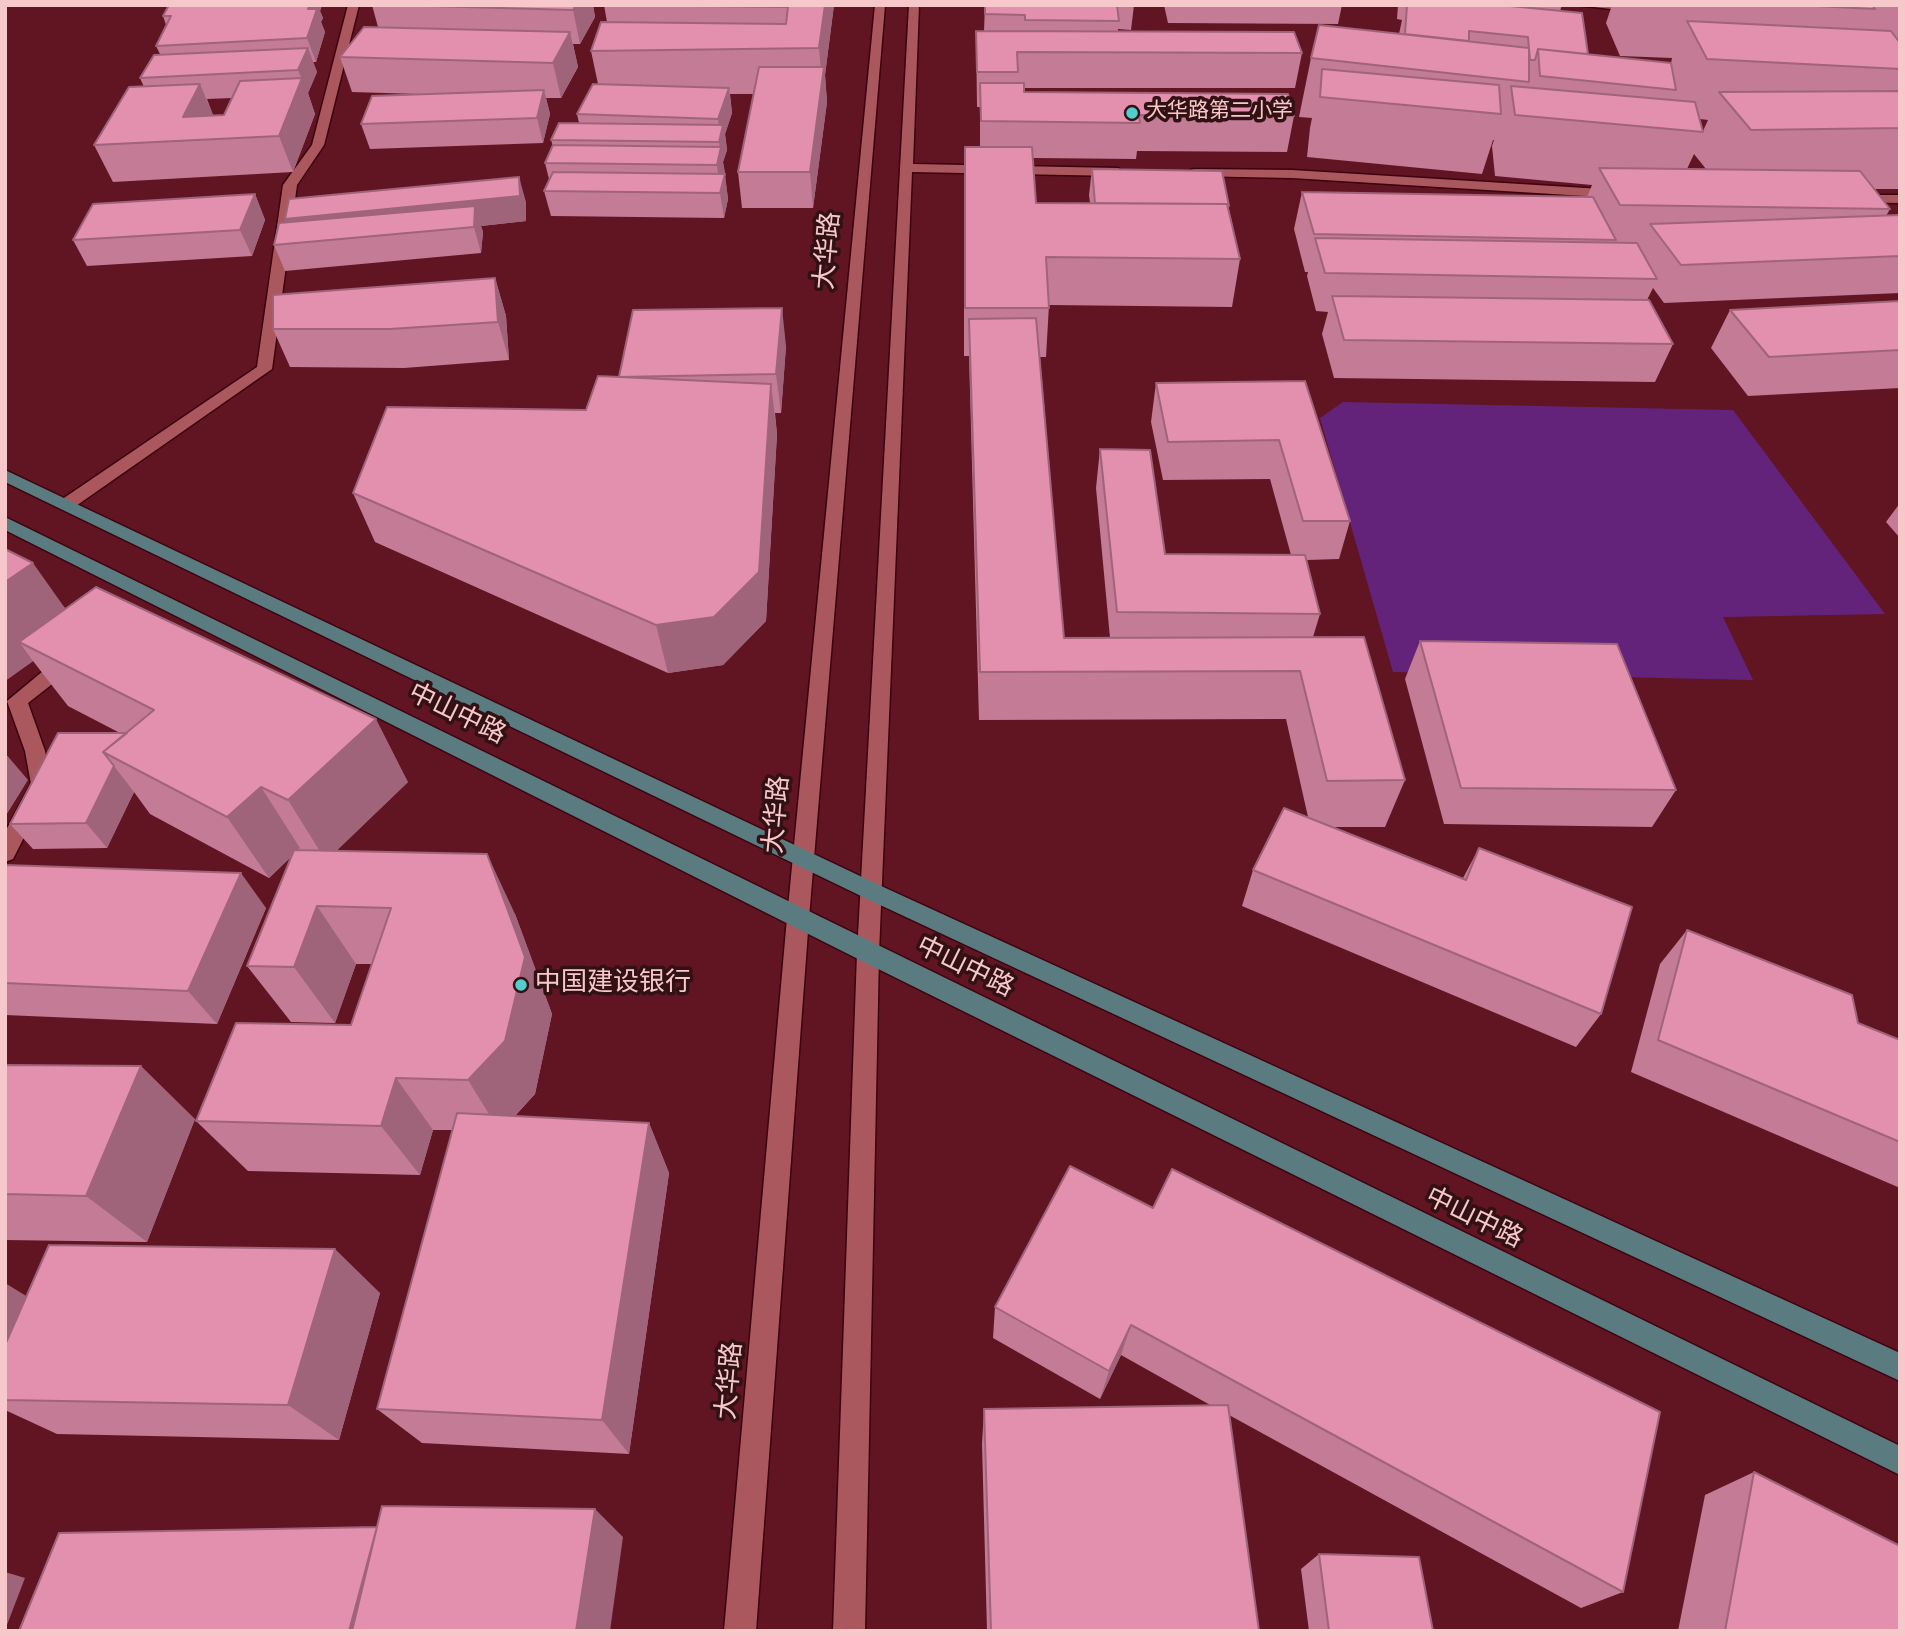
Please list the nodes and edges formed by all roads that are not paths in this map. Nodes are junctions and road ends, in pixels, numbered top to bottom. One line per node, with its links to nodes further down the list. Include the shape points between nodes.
1 (354, 5): 13 (street, via 318,145 290,185 264,369)
2 (880, 5): 19 (street, 大华路)
3 (914, 5): 6 (street)
4 (1581, 5): 5 (street)
5 (1650, 10)
6 (906, 168): 7 (street); 20 (street)
7 (1127, 172)
8 (1182, 173): 9 (street, via 1292,174)
9 (1626, 195)
10 (1844, 198): 11 (street)
11 (1900, 199)
12 (5, 475): 13 (main road, 中山中路)
13 (67, 504): 19 (main road, 中山中路)
14 (5, 523): 15 (main road, 中山中路)
15 (152, 596): 16 (street); 21 (main road, 中山中路)
16 (131, 612)
17 (79, 653): 18 (street, via 17,701 41,784)
18 (5, 853)
19 (803, 858): 20 (main road, 中山中路); 21 (street, 大华路)
20 (871, 891): 22 (street); 23 (main road, 中山中路)
21 (798, 918): 22 (main road, 中山中路); 25 (street, 大华路)
22 (868, 953): 24 (main road, 中山中路); 26 (street)
23 (1900, 1367)
24 (1900, 1461)
25 (740, 1631)
26 (849, 1631)

